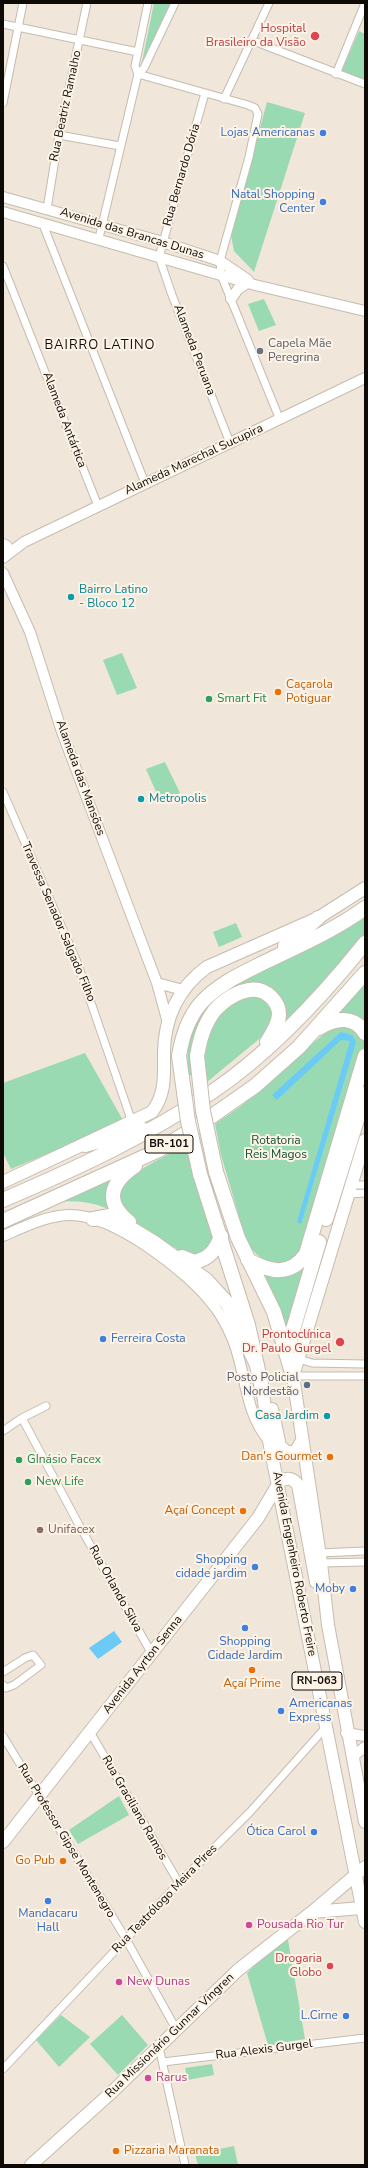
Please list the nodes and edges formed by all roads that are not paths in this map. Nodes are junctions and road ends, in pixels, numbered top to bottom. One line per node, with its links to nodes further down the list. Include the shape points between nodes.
1 (23, 3): 10 (street)
2 (87, 3): 11 (street, Rua Beatriz Ramalho)
3 (148, 3): 13 (street)
4 (175, 3): 14 (street, via 144,68)
5 (270, 3): 12 (street)
6 (365, 3): 7 (street)
7 (357, 20): 9 (street); 15 (street)
8 (3, 24): 10 (street)
9 (365, 24)
10 (18, 27): 11 (street); 19 (street)
11 (80, 39): 13 (street); 20 (street, Rua Beatriz Ramalho)
12 (251, 40): 15 (street); 18 (street)
13 (138, 52): 14 (street, via 135,66)
14 (138, 74): 17 (street); 21 (street)
15 (336, 74): 16 (street)
16 (365, 84)
17 (205, 93): 18 (street); 28 (street, Rua Bernardo Dória)
18 (224, 99): 30 (street, via 253,107 258,116)
19 (3, 103)
20 (59, 135): 21 (street); 23 (street, Rua Beatriz Ramalho)
21 (120, 146): 26 (street)
22 (3, 196): 23 (main road, Avenida das Brancas Dunas)
23 (47, 209): 26 (main road, Avenida das Brancas Dunas)
24 (3, 212): 25 (main road, Avenida das Brancas Dunas)
25 (42, 222): 27 (main road, Avenida das Brancas Dunas); 39 (street)
26 (103, 225): 27 (street); 28 (main road, Avenida das Brancas Dunas)
27 (99, 238): 29 (main road, Avenida das Brancas Dunas)
28 (162, 242): 29 (street, Rua Bernardo Dória); 30 (main road, Avenida das Brancas Dunas)
29 (159, 257): 32 (main road, Avenida das Brancas Dunas); 38 (street, Alameda Peruana)
30 (220, 261): 32 (street); 33 (main road, Avenida das Brancas Dunas)
31 (3, 266): 40 (street, Alameda Antártica)
32 (221, 275): 33 (main road, Avenida das Brancas Dunas); 34 (street)
33 (251, 284): 34 (main road, via 238,289); 35 (main road, Avenida das Brancas Dunas)
34 (231, 299): 37 (street)
35 (365, 311)
36 (365, 378): 37 (main road, Alameda Marechal Sucupira)
37 (280, 420): 38 (main road, Alameda Marechal Sucupira)
38 (230, 443): 39 (main road, Alameda Marechal Sucupira)
39 (145, 483): 40 (main road, Alameda Marechal Sucupira)
40 (98, 506): 41 (main road, Alameda Marechal Sucupira)
41 (5, 550): 42 (main road, Alameda das Mansões)
42 (3, 572): 50 (main road, Alameda das Mansões, via 30,632 62,732)
43 (3, 792): 58 (street, Travessa Senador Salgado Filho, via 77,962)
44 (365, 888): 46 (main road)
45 (365, 908): 48 (highway)
46 (318, 918): 48 (highway); 51 (main road, via 207,967 192,978)
47 (365, 943): 55 (highway, BR-101, via 297,1020)
48 (266, 962): 71 (highway, bridge, via 222,985 200,1004 184,1032 179,1056 187,1114 200,1174)
49 (365, 973): 53 (highway, BR-101)
50 (157, 983): 51 (main road); 52 (main road, Alameda das Mansões)
51 (183, 990): 52 (main road)
52 (168, 1023): 58 (main road, via 165,1034 162,1095 152,1112)
53 (314, 1031): 54 (highway, via 334,1021 347,1020 362,1027); 62 (highway, BR-101, via 255,1086)
54 (365, 1033)
55 (262, 1051): 59 (highway, BR-101, via 212,1092); 72 (highway, bridge, via 276,1027 278,1008 266,993 248,990 232,996 215,1010 200,1037 197,1056 203,1111 216,1172)
56 (365, 1056): 72 (highway, via 306,1254 296,1265 282,1270 261,1267)
57 (365, 1094): 73 (highway)
58 (132, 1122): 61 (main road)
59 (154, 1126): 61 (highway); 67 (highway, BR-101, via 99,1156)
60 (365, 1140): 65 (main road)
61 (85, 1144): 63 (main road)
62 (159, 1150): 69 (highway, BR-101); 71 (highway, via 126,1172 116,1184 113,1201 116,1210 131,1224 188,1261 208,1258)
63 (3, 1182)
64 (365, 1185): 65 (street)
65 (349, 1190): 66 (street); 74 (main road)
66 (365, 1194)
67 (3, 1200)
68 (97, 1220): 70 (main road, Avenida Engenheiro Roberto Freire, via 74,1215 54,1216); 77 (highway, via 110,1216 153,1242 206,1280 228,1304); 85 (main road, Avenida Engenheiro Roberto Freire, via 130,1235 178,1269 215,1306 238,1353 252,1414)
69 (3, 1221)
70 (3, 1236)
71 (221, 1236): 77 (highway)
72 (248, 1260): 73 (highway, via 274,1312)
73 (286, 1353): 78 (highway)
74 (300, 1359): 75 (street); 78 (main road)
75 (312, 1363): 76 (street); 79 (street)
76 (365, 1364)
77 (258, 1366): 81 (highway); 86 (main road, via 269,1394 280,1446 287,1452 294,1452)
78 (293, 1376): 79 (street); 86 (main road, Avenida Engenheiro Roberto Freire / RN-063)
79 (312, 1376): 80 (street)
80 (365, 1376)
81 (263, 1393): 85 (main road, Avenida Engenheiro Roberto Freire / RN-063)
82 (46, 1406): 83 (street)
83 (22, 1418): 84 (street); 92 (street, Rua Orlando Silva)
84 (4, 1428)
85 (269, 1441): 87 (main road, Avenida Engenheiro Roberto Freire / RN-063)
86 (302, 1441): 89 (main road, Avenida Engenheiro Roberto Freire / RN-063)
87 (278, 1484): 91 (main road, via 288,1478 298,1485 320,1603); 92 (main road, Avenida Ayrton Senna, via 258,1518); 95 (main road, Avenida Engenheiro Roberto Freire / RN-063)
88 (365, 1551): 89 (street)
89 (320, 1558): 90 (street); 91 (main road, Avenida Engenheiro Roberto Freire / RN-063)
90 (365, 1562)
91 (328, 1625): 97 (main road, Avenida Engenheiro Roberto Freire / RN-063)
92 (152, 1654): 96 (main road, Avenida Ayrton Senna)
93 (3, 1672): 94 (street, via 33,1655 41,1665 14,1685 8,1688)
94 (3, 1685)
95 (326, 1727): 106 (main road, Avenida Engenheiro Roberto Freire / RN-063); 107 (street, Rua Teatrólogo Meira Pires, via 250,1812)
96 (90, 1732): 102 (main road, Avenida Ayrton Senna); 107 (street, Rua Graciliano Ramos)
97 (346, 1732): 99 (main road); 101 (main road, Avenida Engenheiro Roberto Freire / RN-063)
98 (3, 1736): 102 (street, Rua Professor Gipse Montenegro)
99 (365, 1736)
100 (365, 1747): 101 (main road)
101 (352, 1757): 103 (main road, Avenida Engenheiro Roberto Freire / RN-063)
102 (40, 1797): 104 (main road, Avenida Ayrton Senna); 111 (street, Rua Professor Gipse Montenegro)
103 (365, 1820)
104 (3, 1842)
105 (365, 1867): 106 (main road, Rua Missionário Gunnar Vingren)
106 (356, 1876): 108 (main road, Avenida Engenheiro Roberto Freire / RN-063); 109 (main road, Rua Missionário Gunnar Vingren)
107 (178, 1883): 111 (street, Rua Teatrólogo Meira Pires)
108 (362, 1908): 109 (main road); 110 (main road, Avenida Engenheiro Roberto Freire / RN-063)
109 (312, 1912): 112 (main road, Rua Missionário Gunnar Vingren, via 238,1970)
110 (365, 1922)
111 (126, 1939): 112 (street, Rua Professor Gipse Montenegro); 116 (street, Rua Teatrólogo Meira Pires)
112 (176, 2029): 114 (main road, Rua Missionário Gunnar Vingren)
113 (365, 2038): 115 (street, Rua Alexis Gurgel)
114 (159, 2047): 115 (street); 117 (main road, Rua Missionário Gunnar Vingren)
115 (164, 2062): 118 (street)
116 (3, 2069)
117 (32, 2165)
118 (185, 2165)

